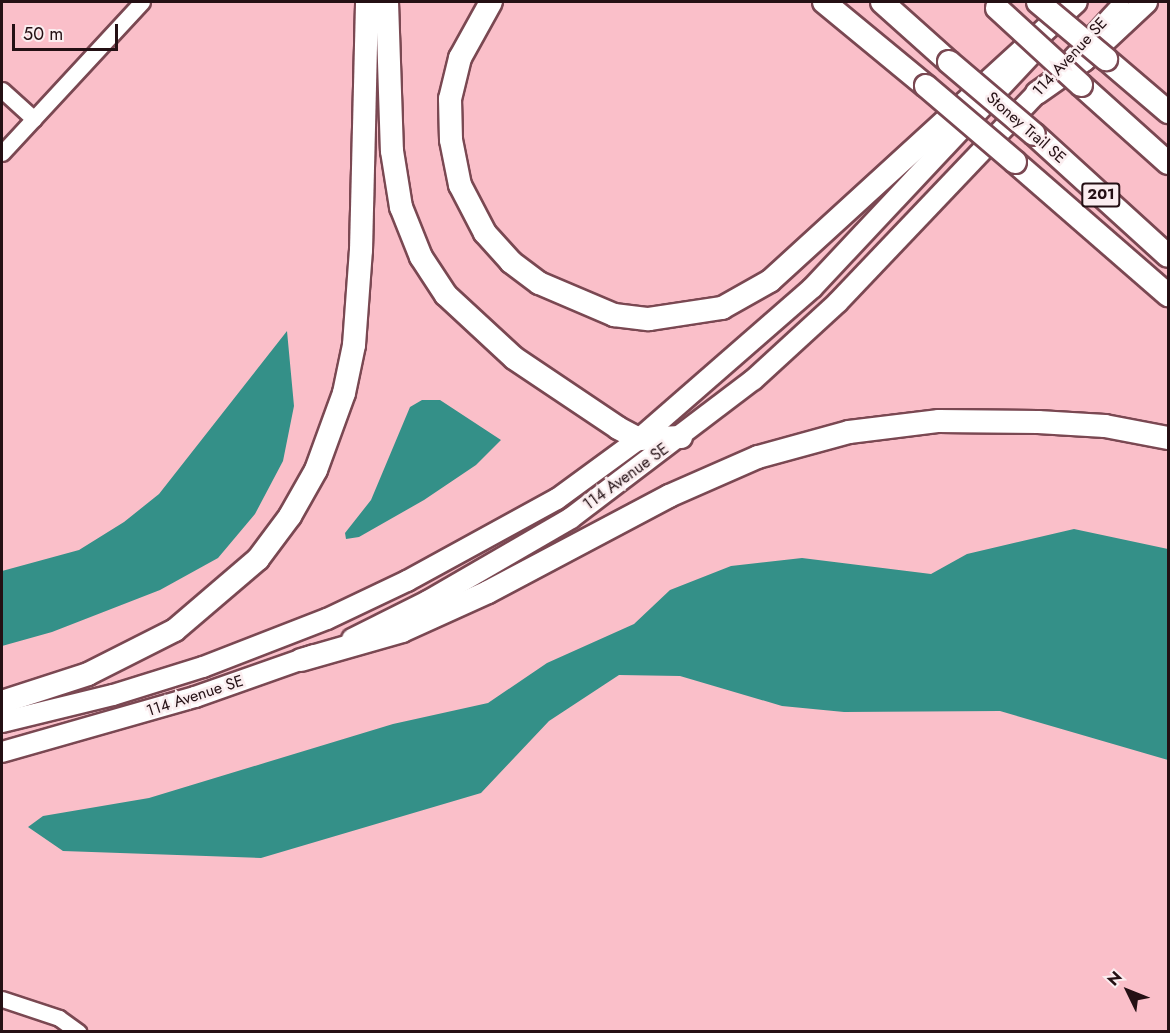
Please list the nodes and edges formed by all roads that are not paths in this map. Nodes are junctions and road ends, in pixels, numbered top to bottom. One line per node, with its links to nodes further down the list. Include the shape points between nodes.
1 (142, 2): 16 (street)
2 (367, 2): 25 (highway, via 361,249 354,345 344,393 316,470 290,516 258,560 193,617 88,674)
3 (387, 2): 23 (highway, via 392,151 401,207 421,257 446,295 478,329 564,394)
4 (491, 2): 8 (highway, via 460,58 450,99 451,140 460,185 485,232 511,262 539,283 614,315 649,319 722,308 770,281)
5 (824, 2): 20 (highway, bridge)
6 (882, 2): 19 (highway, Stoney Trail SE / 201, bridge)
7 (1038, 2): 15 (highway, bridge)
8 (1076, 2)
9 (1081, 2): 23 (main road, 114 Avenue SE, via 812,288)
10 (1121, 2): 14 (street, 114 Avenue SE)
11 (1146, 2): 14 (highway, via 1084,60)
12 (994, 5): 18 (highway, bridge)
13 (2, 90): 16 (street)
14 (1037, 93): 21 (main road, 114 Avenue SE, via 838,302 753,380)
15 (1168, 112)
16 (34, 119): 17 (street)
17 (2, 153)
18 (1168, 163)
19 (1168, 256)
20 (1168, 295)
21 (681, 437): 23 (highway); 24 (main road, 114 Avenue SE, via 571,518 517,552 428,601)
22 (1168, 438): 24 (highway, via 1106,426 1038,422 939,421 849,432 758,457 669,495 488,592 402,631)
23 (639, 439): 26 (main road, 114 Avenue SE, via 557,499 327,619 203,667 113,695)
24 (301, 660): 27 (main road, 114 Avenue SE, via 195,698)
25 (2, 702)
26 (2, 722)
27 (2, 752)
28 (2, 999): 29 (street, via 58,1018)
29 (78, 1032)

